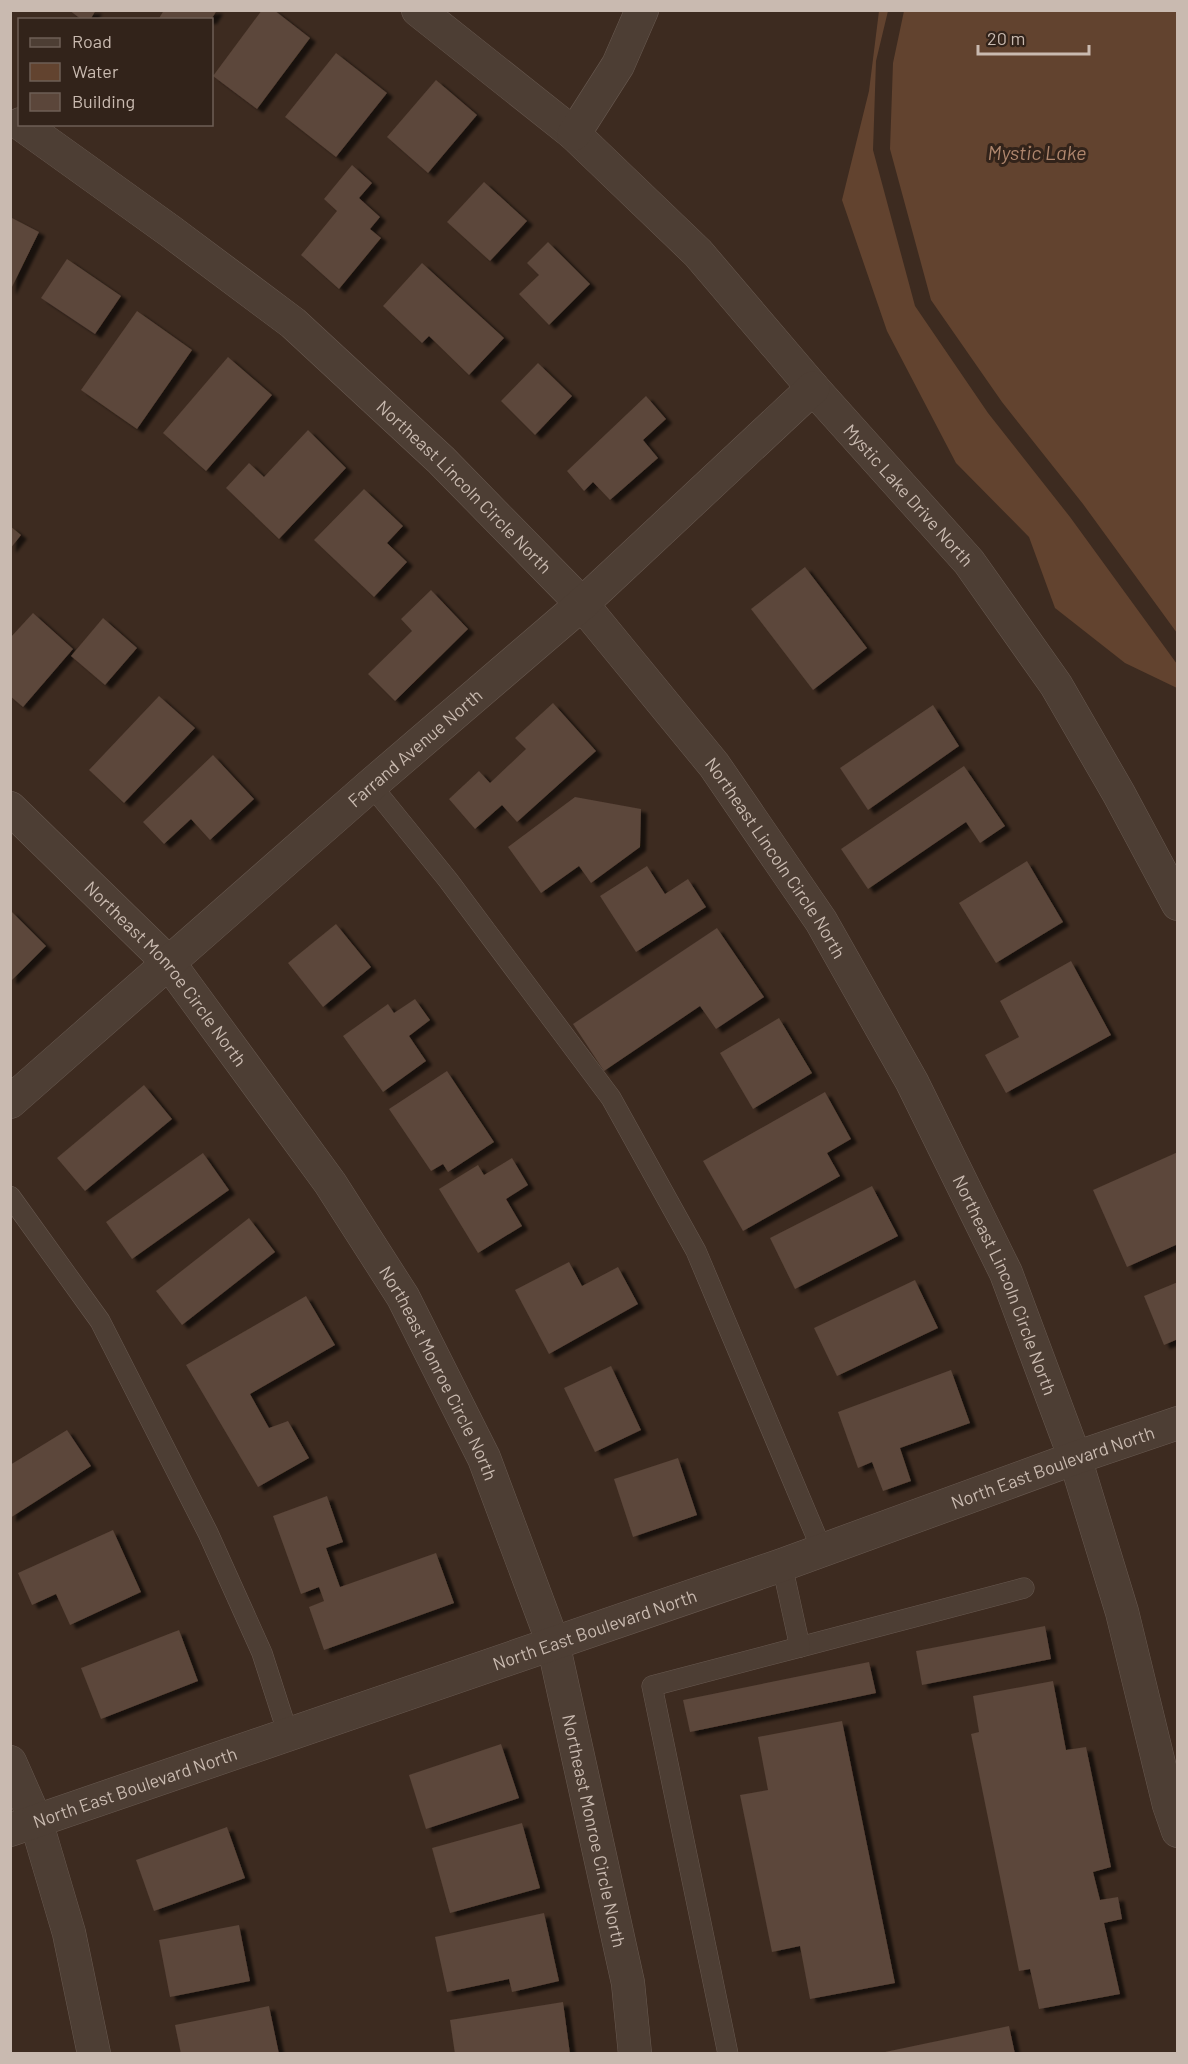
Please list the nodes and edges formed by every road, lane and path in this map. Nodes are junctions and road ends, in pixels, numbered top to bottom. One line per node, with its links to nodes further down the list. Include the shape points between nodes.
1 (418, 10): 4 (street, Mystic Lake Drive North)
2 (642, 10): 4 (street, via 618,65)
3 (23, 126): 6 (street, Northeast Lincoln Circle North, via 293,323 441,460)
4 (574, 135): 5 (street, Mystic Lake Drive North, via 698,253)
5 (813, 388): 6 (street, Farrand Avenue North); 9 (street, Mystic Lake Drive North, via 969,562 1043,666)
6 (582, 604): 7 (street, Farrand Avenue North); 14 (street, Northeast Lincoln Circle North, via 714,765 821,921 912,1082 1006,1273)
7 (371, 785): 10 (street, Farrand Avenue North); 15 (lane, via 448,880 611,1098 696,1251)
8 (10, 808): 10 (street, Northeast Monroe Circle North)
9 (1178, 904)
10 (170, 963): 11 (street, Farrand Avenue North); 18 (street, Northeast Monroe Circle North, via 330,1183 403,1297 484,1458)
11 (10, 1102)
12 (10, 1196): 20 (lane, via 100,1321 208,1533 262,1653)
13 (1178, 1423): 14 (street, North East Boulevard North)
14 (1075, 1458): 15 (street, North East Boulevard North); 23 (street, Northeast Lincoln Circle North, via 1122,1612)
15 (822, 1550): 16 (street, North East Boulevard North)
16 (782, 1565): 18 (street, North East Boulevard North); 19 (lane)
17 (1024, 1588): 19 (lane)
18 (553, 1643): 20 (street, North East Boulevard North); 25 (street, Northeast Monroe Circle North, via 628,1983)
19 (800, 1647): 26 (lane, via 652,1686)
20 (288, 1734): 22 (street, North East Boulevard North)
21 (10, 1762): 22 (street)
22 (23, 1825): 24 (street, via 69,1933)
23 (1178, 1831)
24 (94, 2054)
25 (635, 2054)
26 (729, 2054)

